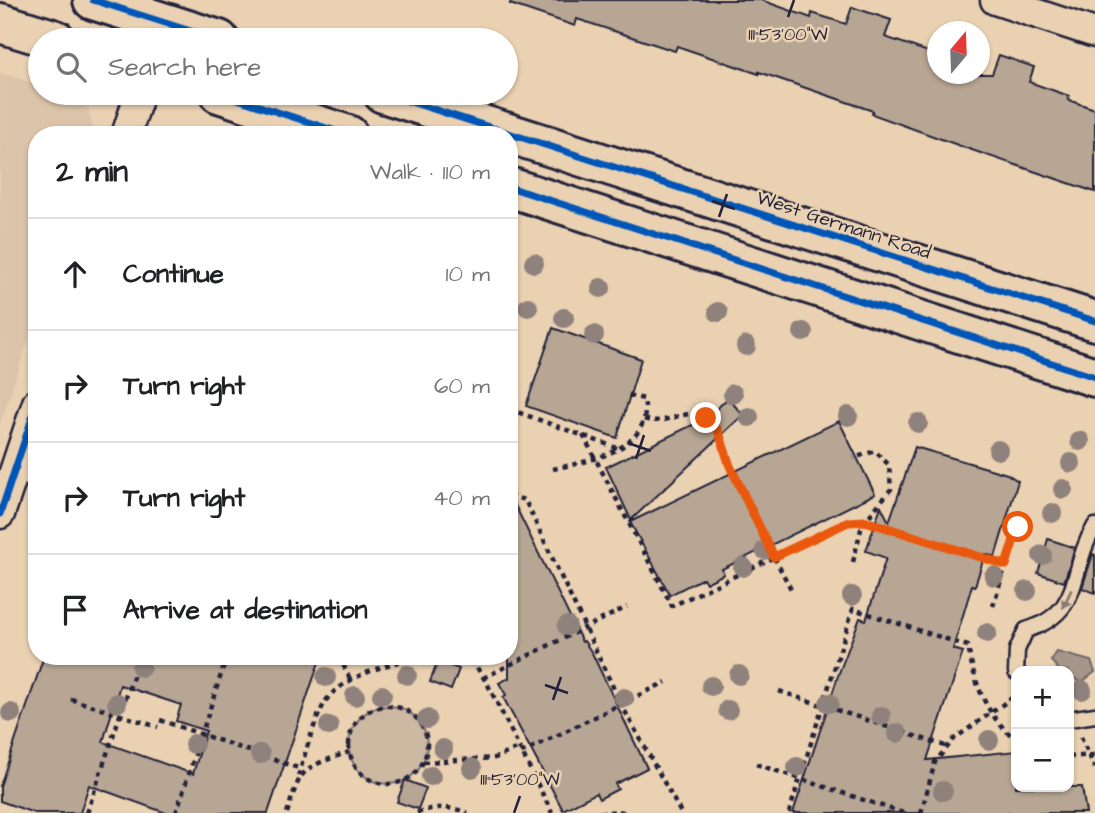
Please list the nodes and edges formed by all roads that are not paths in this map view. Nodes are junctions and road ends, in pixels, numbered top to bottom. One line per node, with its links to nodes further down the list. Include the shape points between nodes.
1 (93, 0): 3 (main road)
2 (995, 0): 7 (street)
3 (165, 21): 5 (main road)
4 (0, 23): 6 (main road)
5 (185, 28)
6 (28, 32)
7 (1095, 33)
8 (136, 105): 11 (street)
9 (256, 105): 12 (main road)
10 (420, 105): 13 (main road, West Germann Road)
11 (129, 126)
12 (320, 126)
13 (486, 126)
14 (518, 136): 16 (main road, West Germann Road)
15 (518, 190): 17 (main road)
16 (1095, 321)
17 (1095, 377)
18 (28, 458): 19 (street)
19 (25, 477): 20 (street)
20 (0, 514)
21 (1095, 526): 22 (lane, one-way to 22, via 1066,605 1049,623 1026,630)
22 (1016, 666)
23 (1095, 715): 24 (lane)
24 (1074, 720)

